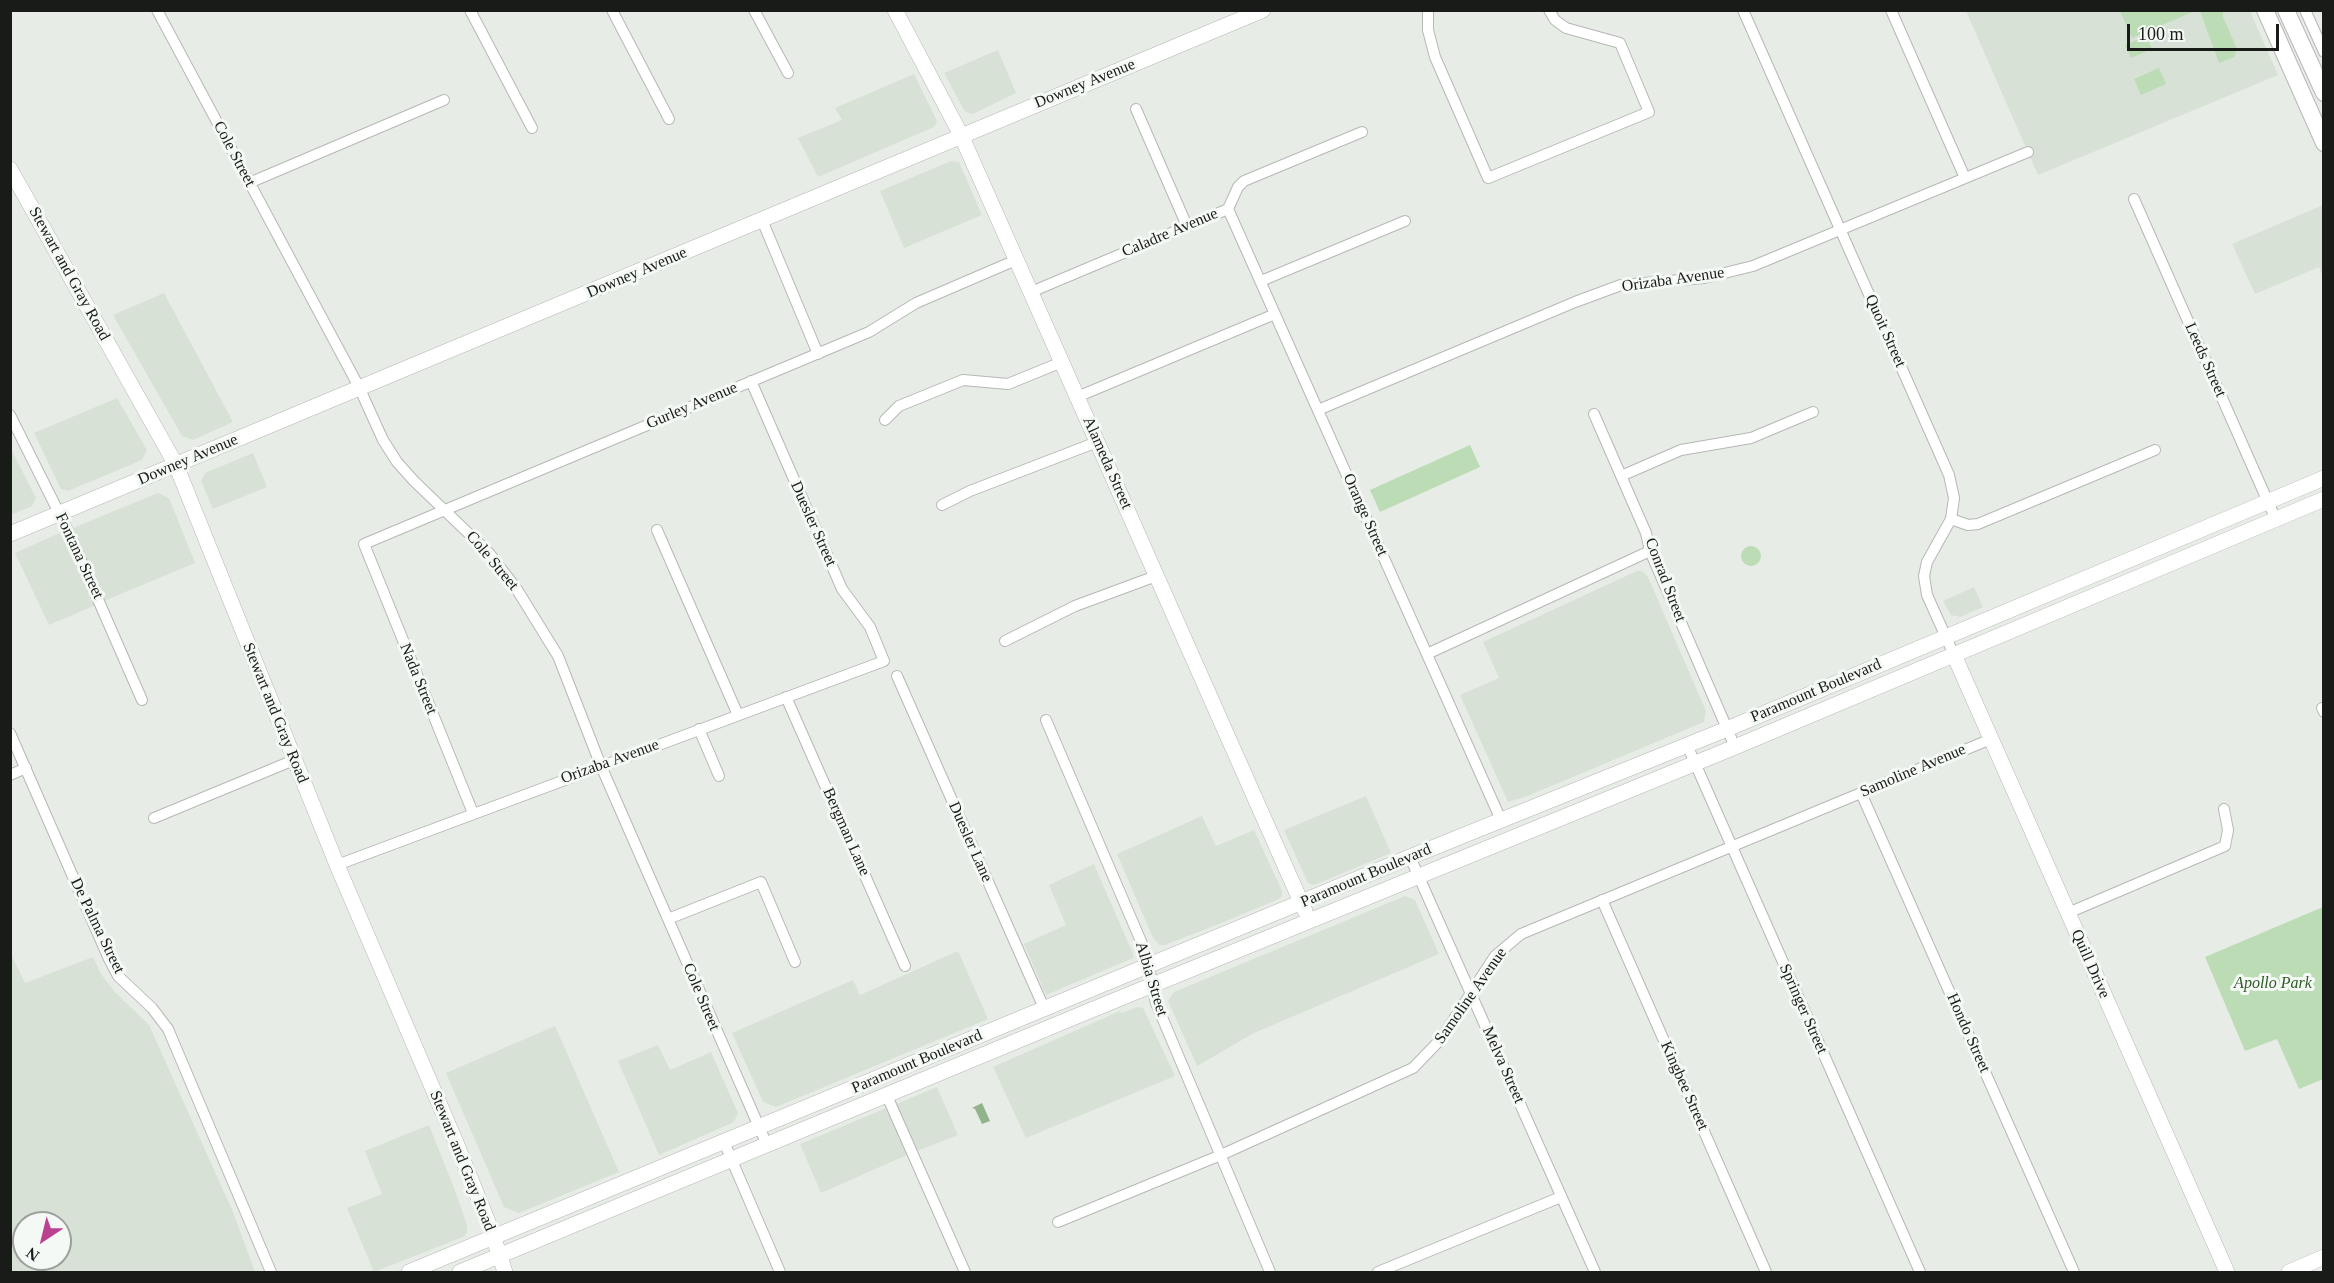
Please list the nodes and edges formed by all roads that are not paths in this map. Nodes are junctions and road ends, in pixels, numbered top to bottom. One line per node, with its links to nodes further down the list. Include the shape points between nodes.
1 (157, 10): 27 (street, Cole Street)
2 (470, 10): 20 (street)
3 (612, 10): 19 (street)
4 (754, 10): 15 (street)
5 (895, 10): 22 (main road, Alameda Street)
6 (1263, 10): 22 (main road, Downey Avenue)
7 (1428, 10): 8 (street, via 1435,57 1488,178 1649,112 1620,43 1566,28)
8 (1548, 10)
9 (1743, 10): 33 (street, Quoit Street)
10 (1891, 10): 26 (street)
11 (2265, 10): 23 (main road)
12 (2286, 10): 16 (main road)
13 (2305, 10): 14 (street)
14 (2324, 52)
15 (788, 74)
16 (2324, 93)
17 (444, 100): 27 (street)
18 (1136, 109): 32 (street)
19 (669, 119)
20 (532, 128)
21 (1362, 132): 29 (street, Caladre Avenue, via 1244,181)
22 (961, 135): 30 (main road, Downey Avenue); 34 (main road, Alameda Street)
23 (2324, 143)
24 (2028, 152): 26 (street, Orizaba Avenue)
25 (10, 169): 50 (main road, Stewart and Gray Road)
26 (1965, 178): 33 (street, Orizaba Avenue)
27 (249, 183): 41 (street, Cole Street)
28 (2134, 199): 53 (street, Leeds Street)
29 (1228, 209): 32 (street, Caladre Avenue); 35 (street, Orange Street)
30 (762, 220): 38 (street); 41 (main road, Downey Avenue)
31 (1405, 221): 35 (street)
32 (1187, 226): 36 (street, Caladre Avenue)
33 (1840, 230): 43 (street, Orizaba Avenue, via 1736,271 1619,286 1506,329); 58 (street, Quoit Street, via 1949,475)
34 (1016, 260): 36 (main road, Alameda Street); 38 (street, Gurley Avenue, via 916,303 880,327)
35 (1261, 281): 37 (street, Orange Street)
36 (1031, 292): 39 (main road, Alameda Street)
37 (1275, 314): 42 (street); 43 (street, Orange Street)
38 (818, 354): 40 (street, Gurley Avenue)
39 (1062, 362): 42 (main road, Alameda Street); 47 (street, via 1008,384 963,380 900,406)
40 (751, 381): 56 (street, Gurley Avenue); 69 (street, Duesler Street, via 842,590 870,627)
41 (359, 387): 50 (main road, Downey Avenue); 56 (street, Cole Street, via 397,462)
42 (1077, 397): 48 (main road, Alameda Street)
43 (1318, 410): 67 (street, Orange Street)
44 (1813, 412): 51 (street, via 1751,438 1681,450)
45 (1594, 414): 51 (street, Conrad Street)
46 (10, 415): 57 (street, Fontana Street)
47 (885, 420)
48 (1097, 442): 55 (street); 64 (main road, Alameda Street)
49 (2155, 450): 58 (street, via 1978,524)
50 (176, 465): 57 (main road, Downey Avenue); 81 (main road, Stewart and Gray Road)
51 (1622, 476): 63 (street, Conrad Street, via 1647,533)
52 (2324, 478): 53 (main road, Paramount Boulevard)
53 (2267, 500): 59 (street, Leeds Street); 65 (main road, Paramount Boulevard)
54 (2324, 500): 59 (main road, Paramount Boulevard)
55 (942, 505)
56 (446, 510): 62 (street, Gurley Avenue); 83 (street, Cole Street, via 489,553 540,624 558,656)
57 (59, 514): 61 (main road, Downey Avenue); 72 (street, Fontana Street)
58 (1951, 519): 65 (street, Quoit Street, via 1927,562 1924,576 1927,595)
59 (2276, 520): 68 (main road, Paramount Boulevard)
60 (657, 530): 73 (street)
61 (10, 534)
62 (364, 544): 89 (street, Nada Street)
63 (1650, 551): 67 (street); 76 (street, Conrad Street)
64 (1156, 576): 66 (street, via 1075,606); 98 (main road, Alameda Street)
65 (1946, 636): 68 (street, Quoit Street); 76 (main road, Paramount Boulevard)
66 (1005, 641)
67 (1426, 654): 91 (street, Orange Street)
68 (1954, 655): 78 (main road, Quill Drive); 80 (main road, Paramount Boulevard)
69 (884, 661): 71 (street, Orizaba Avenue)
70 (897, 676): 107 (street, Duesler Lane)
71 (786, 697): 73 (street, Orizaba Avenue); 103 (street, Bergman Lane)
72 (142, 700)
73 (738, 715): 75 (street, Orizaba Avenue)
74 (1046, 720): 104 (street, Albia Street, via 1146,953)
75 (699, 729): 83 (street, Orizaba Avenue); 86 (street)
76 (1727, 729): 79 (main road, Paramount Boulevard); 80 (street, Conrad Street)
77 (10, 733): 84 (street, De Palma Street)
78 (1990, 739): 87 (street, Samoline Avenue); 99 (main road, Quill Drive)
79 (1687, 745): 82 (street, Springer Street); 91 (main road, Paramount Boulevard)
80 (1735, 747): 82 (main road, Paramount Boulevard)
81 (294, 760): 90 (street); 95 (main road, Stewart and Gray Road)
82 (1695, 763): 92 (street, Springer Street); 93 (main road, Paramount Boulevard)
83 (601, 766): 89 (street, Orizaba Avenue); 100 (street, Cole Street)
84 (26, 768): 85 (street); 119 (street, De Palma Street, via 115,970 168,1029)
85 (10, 775)
86 (719, 776)
87 (1862, 793): 92 (street, Samoline Avenue); 130 (street, Hondo Street)
88 (2224, 808): 99 (street, via 2228,830 2222,848)
89 (473, 813): 95 (street, Orizaba Avenue)
90 (154, 818)
91 (1500, 820): 93 (main road, via 1500,830); 94 (main road, Paramount Boulevard)
92 (1731, 846): 97 (street, Samoline Avenue); 129 (street, Springer Street)
93 (1480, 851): 96 (main road, Paramount Boulevard)
94 (1410, 857): 96 (street, Melva Street); 98 (main road, Paramount Boulevard)
95 (337, 865): 116 (main road, Stewart and Gray Road, via 453,1135)
96 (1419, 875): 101 (main road, Paramount Boulevard); 106 (street, Melva Street)
97 (1602, 900): 106 (street, Samoline Avenue, via 1512,940 1496,956); 128 (street, Kingbee Street)
98 (1302, 903): 101 (main road, Alameda Street); 104 (main road, Paramount Boulevard)
99 (2068, 913): 131 (main road, Quill Drive)
100 (668, 919): 102 (street, via 761,882); 109 (street, Cole Street)
101 (1309, 920): 105 (main road, Paramount Boulevard)
102 (795, 962)
103 (905, 966)
104 (1148, 966): 105 (street, Albia Street); 107 (main road, Paramount Boulevard)
105 (1152, 986): 108 (main road, Paramount Boulevard); 112 (street, Albia Street)
106 (1472, 994): 112 (street, Samoline Avenue, via 1442,1039 1413,1068); 114 (street, Melva Street)
107 (1044, 1008): 109 (main road, Paramount Boulevard)
108 (887, 1096): 111 (main road, Paramount Boulevard); 124 (street)
109 (759, 1127): 110 (main road, Paramount Boulevard); 111 (street, Cole Street)
110 (724, 1142): 113 (street); 116 (main road, Paramount Boulevard)
111 (767, 1145): 113 (main road, Paramount Boulevard)
112 (1221, 1155): 115 (street, Samoline Avenue); 125 (street, Albia Street)
113 (732, 1160): 117 (main road, Paramount Boulevard); 123 (street)
114 (1561, 1197): 126 (street); 127 (street, Melva Street)
115 (1058, 1222)
116 (492, 1238): 117 (main road, Stewart and Gray Road); 120 (main road, Paramount Boulevard)
117 (499, 1256): 121 (main road, Paramount Boulevard); 122 (main road, Stewart and Gray Road)
118 (2324, 1257): 132 (main road)
119 (271, 1272)
120 (409, 1272)
121 (460, 1272)
122 (505, 1272)
123 (780, 1272)
124 (965, 1272)
125 (1270, 1272)
126 (1378, 1272)
127 (1595, 1272)
128 (1766, 1272)
129 (1920, 1272)
130 (2074, 1272)
131 (2227, 1272)
132 (2289, 1272)

